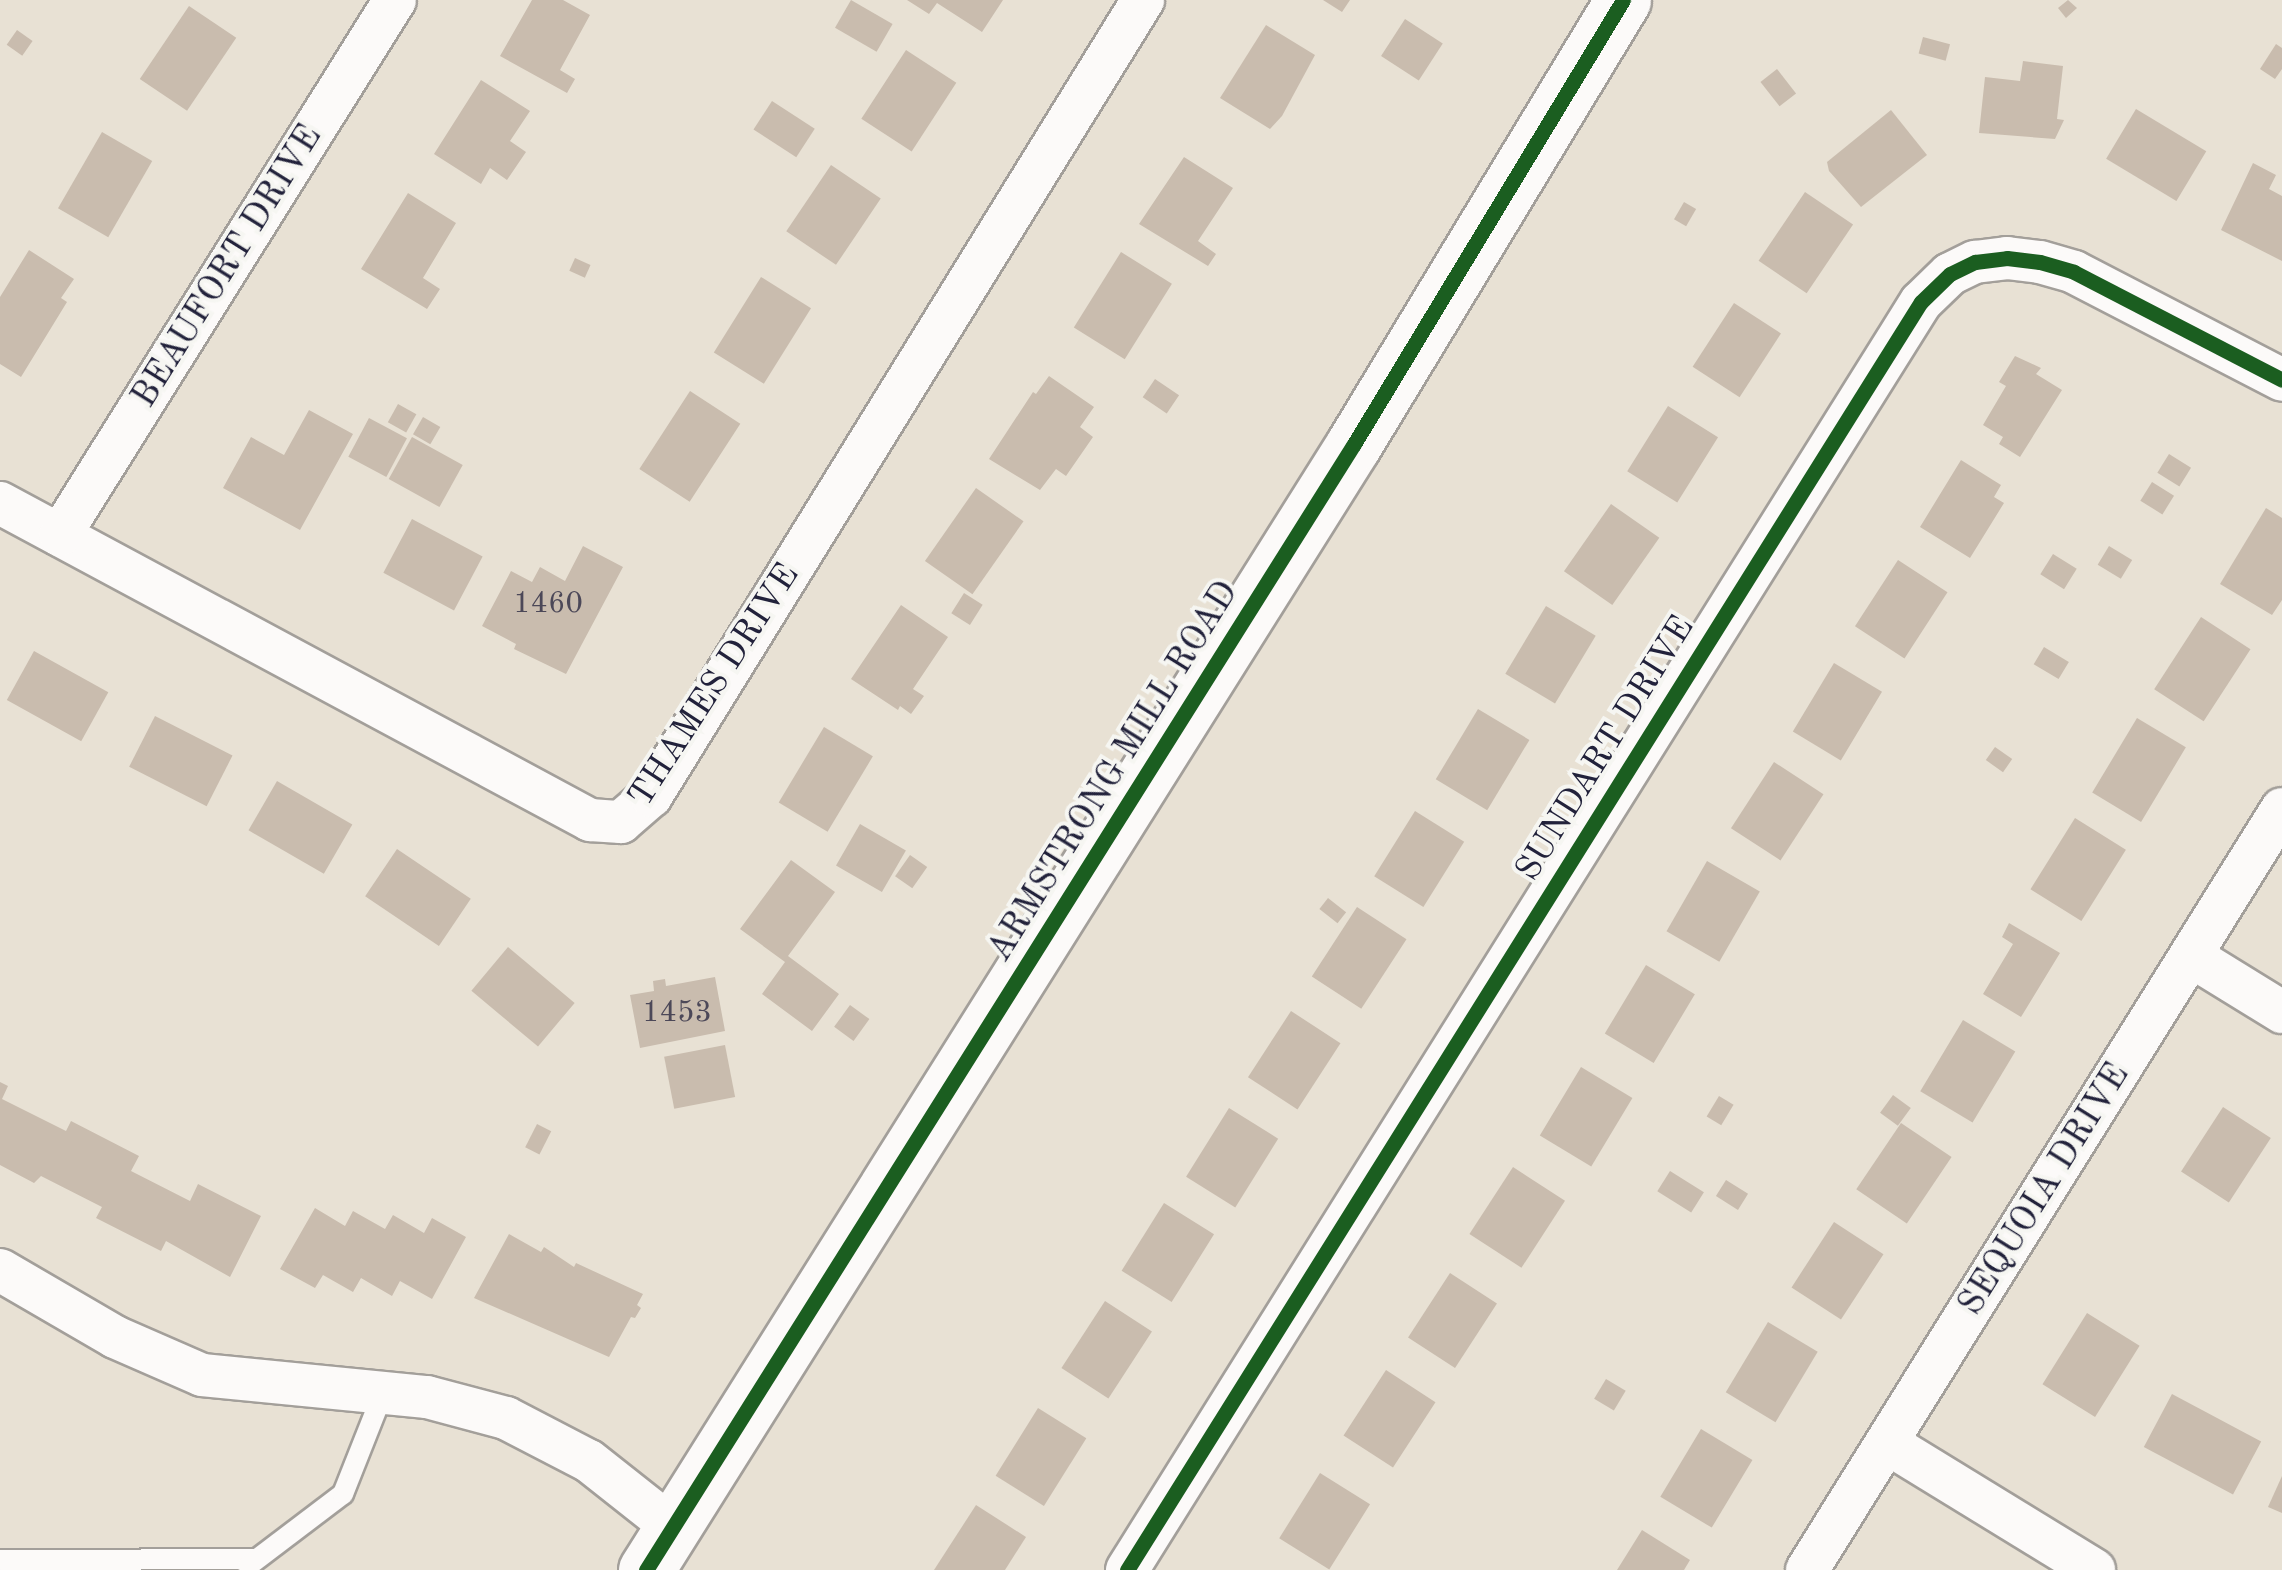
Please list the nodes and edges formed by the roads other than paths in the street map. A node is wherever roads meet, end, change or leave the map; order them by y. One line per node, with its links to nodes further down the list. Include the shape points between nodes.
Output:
1 (395, 0): 6 (street, BEAUFORT DRIVE)
2 (1142, 0): 6 (street, THAMES DRIVE, via 652,796 621,822 590,820)
3 (1624, 0): 13 (main road, ARMSTRONG MILL ROAD, via 1354,444)
4 (2282, 380): 16 (street, SUNDART DRIVE, via 2074,272 2040,262 1975,262 1950,274 1921,302)
5 (0, 503): 6 (street, THAMES DRIVE)
6 (60, 535)
7 (2282, 808): 8 (street, SEQUOIA DRIVE)
8 (2191, 956): 9 (street); 12 (street, SEQUOIA DRIVE)
9 (2282, 1012)
10 (0, 1270): 11 (street, via 115,1337 202,1375)
11 (383, 1393): 13 (street, via 471,1406 590,1461); 15 (lane, via 344,1494)
12 (1886, 1443): 17 (street, SEQUOIA DRIVE); 18 (street)
13 (660, 1549)
14 (0, 1560): 15 (lane)
15 (250, 1564)
16 (1128, 1570)
17 (1807, 1570)
18 (2094, 1570)

